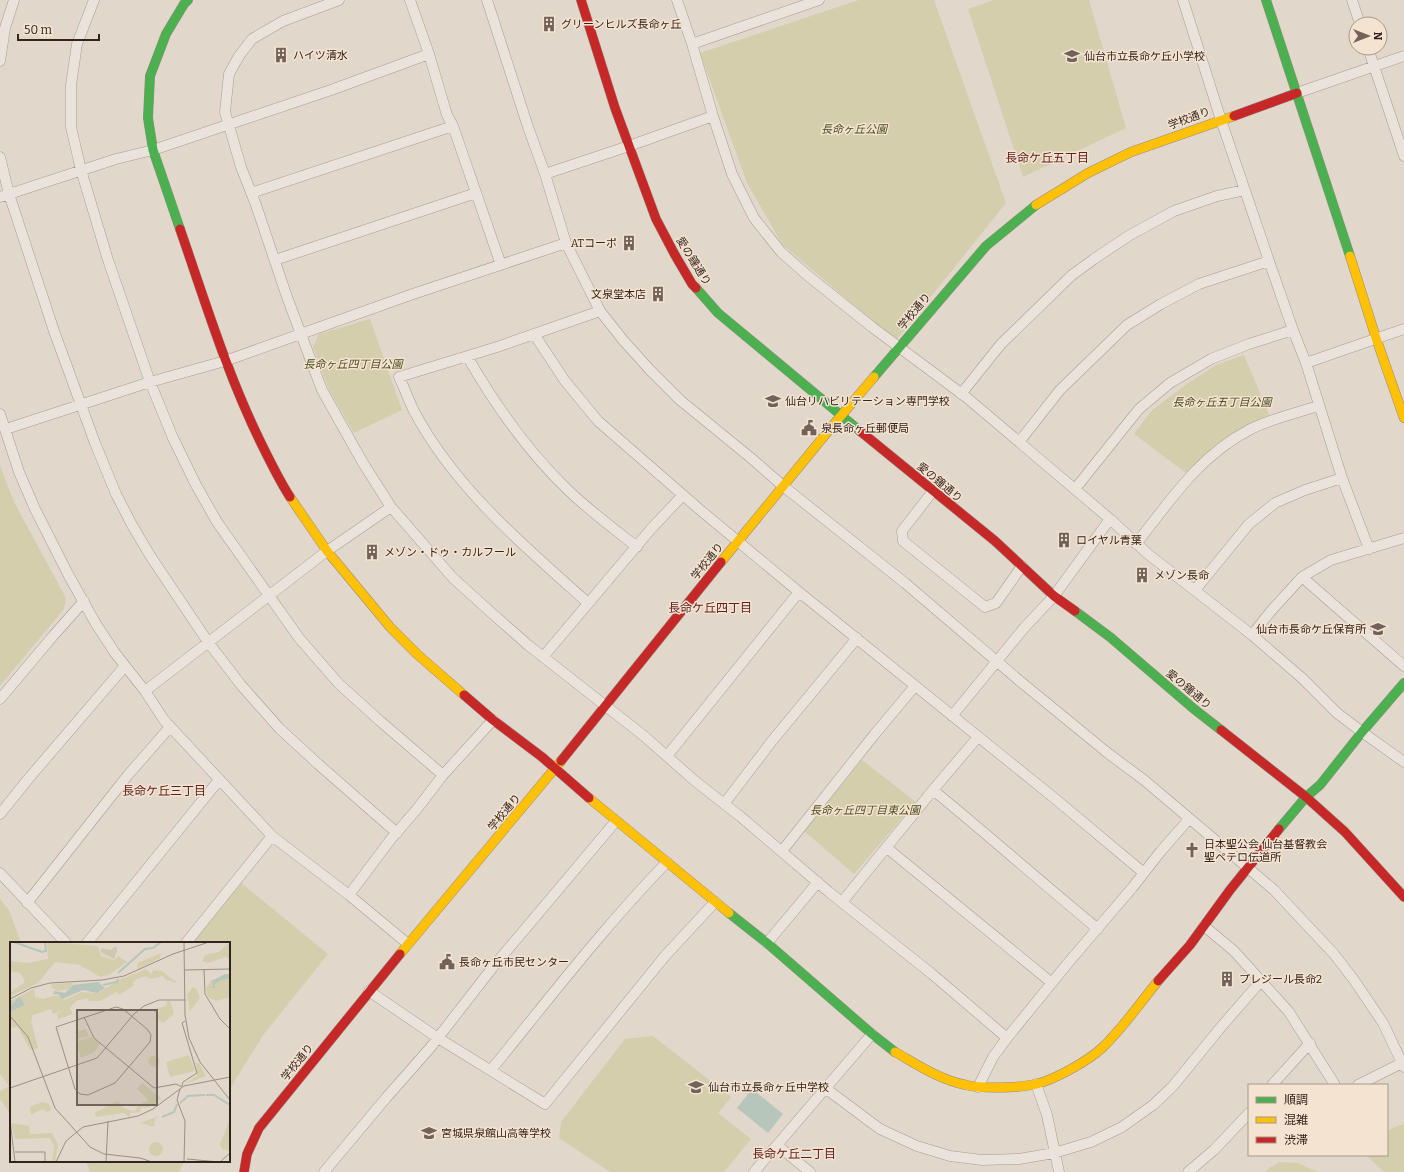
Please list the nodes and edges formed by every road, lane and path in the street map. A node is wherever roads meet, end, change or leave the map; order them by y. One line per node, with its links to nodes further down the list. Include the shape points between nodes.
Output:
1 (14, 0): 18 (street, via 5,28)
2 (94, 0): 29 (street, via 77,44 71,85 71,127)
3 (188, 0): 26 (street, via 166,34 150,76 148,118)
4 (339, 0): 23 (street, via 284,21 252,39 229,74 225,112)
5 (410, 0): 15 (street)
6 (487, 0): 30 (street)
7 (581, 0): 25 (street, 愛の鐘通り)
8 (677, 0): 14 (street)
9 (819, 0): 14 (street)
10 (1184, 0): 22 (street)
11 (1266, 0): 20 (street)
12 (1352, 0): 13 (street)
13 (1357, 16)
14 (692, 44): 21 (street)
15 (429, 54): 23 (street); 24 (street)
16 (1371, 56): 19 (street)
17 (1404, 56): 19 (street)
18 (0, 61)
19 (1374, 66): 20 (street); 27 (street)
20 (1297, 93): 22 (street, 学校通り); 44 (street)
21 (713, 116): 25 (street); 45 (street, via 732,174 754,218 776,246 807,275)
22 (1221, 120): 31 (street); 45 (street, 学校通り, via 1131,152 1088,173 1037,204 986,246)
23 (228, 124): 26 (street); 32 (street)
24 (452, 126): 32 (street); 33 (street)
25 (629, 146): 30 (street); 54 (street, 愛の鐘通り, via 656,219 692,284 718,313)
26 (154, 150): 29 (street); 47 (street)
27 (1404, 156)
28 (0, 157): 34 (street)
29 (81, 170): 34 (street); 49 (street, via 103,246)
30 (545, 174): 35 (street)
31 (1245, 190): 37 (street); 50 (street, via 1217,196 1174,211 1130,235 1094,259 1062,284 1000,344)
32 (251, 193): 36 (street)
33 (476, 193): 36 (street); 38 (street)
34 (4, 196): 51 (street)
35 (566, 243): 38 (street); 39 (street)
36 (275, 260): 42 (street)
37 (1269, 261): 41 (street); 57 (street, via 1199,284 1127,325 1060,390)
38 (501, 265): 42 (street)
39 (600, 312): 43 (street); 59 (street, via 650,370 680,400)
40 (1404, 329): 44 (street)
41 (1293, 330): 48 (street); 60 (street, via 1211,358 1170,383 1139,408)
42 (300, 333): 47 (street); 63 (street, via 322,390)
43 (534, 334): 46 (street); 62 (street, via 565,381 598,421)
44 (1376, 338): 48 (street); 55 (street)
45 (898, 348): 50 (street); 54 (street, 学校通り)
46 (466, 356): 68 (street, via 505,418 534,455 569,491); 78 (street, via 400,377 414,412 456,475 488,511)
47 (225, 361): 49 (street); 70 (street, via 246,412 282,485)
48 (1306, 363): 52 (street)
49 (150, 382): 51 (street); 75 (street, via 196,485 217,522)
50 (961, 394): 57 (street)
51 (81, 405): 56 (street); 81 (street, via 116,494 132,525)
52 (1318, 406): 58 (street); 67 (street, via 1250,430 1216,450 1190,475)
53 (0, 414): 56 (street)
54 (841, 416): 59 (street, 学校通り); 61 (street, 愛の鐘通り)
55 (1404, 418)
56 (6, 429): 77 (street, via 19,472 35,509)
57 (1019, 442): 60 (street)
58 (1342, 478): 69 (street); 73 (street, via 1274,503 1249,524)
59 (783, 486): 66 (street, 学校通り); 83 (street, via 905,583)
60 (1075, 489): 64 (street)
61 (933, 491): 71 (street, 愛の鐘通り); 71 (street, via 902,531 903,542 986,607 996,603)
62 (683, 495): 66 (street); 68 (street)
63 (391, 507): 70 (street); 82 (street, via 453,578)
64 (1110, 519): 67 (street); 76 (street)
65 (1404, 538): 69 (street)
66 (738, 541): 74 (street); 90 (street, 学校通り)
67 (1136, 544): 73 (street)
68 (637, 547): 78 (street)
69 (1369, 549): 72 (street, via 1331,560)
70 (327, 551): 75 (street); 92 (street, via 390,627 418,656)
71 (1022, 566): 76 (street, 愛の鐘通り)
72 (1302, 577): 79 (street); 85 (street)
73 (1195, 590): 79 (street)
74 (799, 592): 80 (street); 96 (street)
75 (269, 595): 81 (street); 99 (street, via 299,638 339,684)
76 (1054, 596): 83 (street); 102 (street, 愛の鐘通り, via 1110,636 1194,709)
77 (84, 601): 84 (street); 89 (street)
78 (588, 603): 82 (street)
79 (1252, 635): 94 (street, via 1302,678 1337,713)
80 (857, 638): 87 (street); 103 (street)
81 (208, 642): 88 (street); 107 (street, via 280,729)
82 (543, 657): 90 (street)
83 (996, 662): 91 (street); 105 (street)
84 (125, 666): 88 (street); 104 (street)
85 (1404, 666)
86 (1404, 683): 94 (street)
87 (915, 686): 91 (street); 110 (street)
88 (145, 691): 93 (street)
89 (0, 699)
90 (605, 705): 96 (street); 98 (street, 学校通り)
91 (952, 716): 95 (street)
92 (493, 720): 98 (street); 99 (street)
93 (170, 727): 100 (street); 120 (street, via 128,775)
94 (1362, 732): 97 (street); 102 (street, via 1339,763)
95 (978, 737): 101 (street); 114 (street)
96 (667, 756): 103 (street)
97 (1404, 762)
98 (556, 769): 106 (street); 127 (street, 学校通り)
99 (443, 775): 107 (street)
100 (219, 780): 108 (street); 124 (street)
101 (933, 790): 109 (street); 122 (street)
102 (1306, 797): 112 (street); 117 (street, 愛の鐘通り, via 1345,832)
103 (724, 804): 110 (street)
104 (0, 814)
105 (1189, 818): 112 (street); 114 (street)
106 (616, 821): 111 (street); 132 (street, via 493,967)
107 (397, 833): 116 (street)
108 (272, 836): 116 (street); 125 (street)
109 (887, 848): 119 (street); 129 (street)
110 (782, 851): 115 (street)
111 (667, 862): 118 (street); 136 (street, via 586,953)
112 (1248, 867): 121 (street); 135 (street, via 1274,890 1334,954 1383,1023)
113 (0, 873): 120 (street)
114 (1144, 873): 122 (street)
115 (818, 882): 119 (street); 126 (street)
116 (349, 895): 127 (street)
117 (1404, 897)
118 (714, 902): 126 (street); 136 (street, via 665,956 545,1104)
119 (842, 902): 133 (street)
120 (27, 903): 123 (street)
121 (1204, 926): 128 (street, via 1234,951); 137 (street, via 1120,1029 1101,1048 1068,1071)
122 (1098, 929): 129 (street)
123 (65, 942)
124 (88, 942)
125 (187, 942)
126 (767, 943): 131 (street)
127 (408, 944): 130 (street, 学校通り)
128 (1261, 981): 134 (street, via 1289,1012); 145 (street, via 1173,1086 1153,1105 1122,1127 1091,1142)
129 (1052, 983): 133 (street)
130 (369, 991): 132 (street); 146 (street, 学校通り, via 259,1128 246,1154)
131 (872, 1034): 141 (street, via 931,1073); 142 (street)
132 (438, 1038): 136 (street); 147 (street)
133 (1007, 1038): 141 (street, via 993,1057)
134 (1310, 1043): 138 (street); 139 (street)
135 (1403, 1064): 140 (street)
136 (491, 1070)
137 (1036, 1084): 141 (street, via 1005,1088); 145 (street, via 1047,1115)
138 (1273, 1084)
139 (1334, 1084)
140 (1360, 1084)
141 (978, 1087)
142 (825, 1088): 144 (street); 145 (street, via 880,1129 917,1146 950,1156 982,1160 1019,1159)
143 (1248, 1114): 151 (street, via 1214,1150)
144 (778, 1145): 148 (street); 149 (street)
145 (1054, 1153): 150 (street)
146 (244, 1172)
147 (324, 1172)
148 (754, 1172)
149 (810, 1172)
150 (1059, 1172)
151 (1188, 1172)

